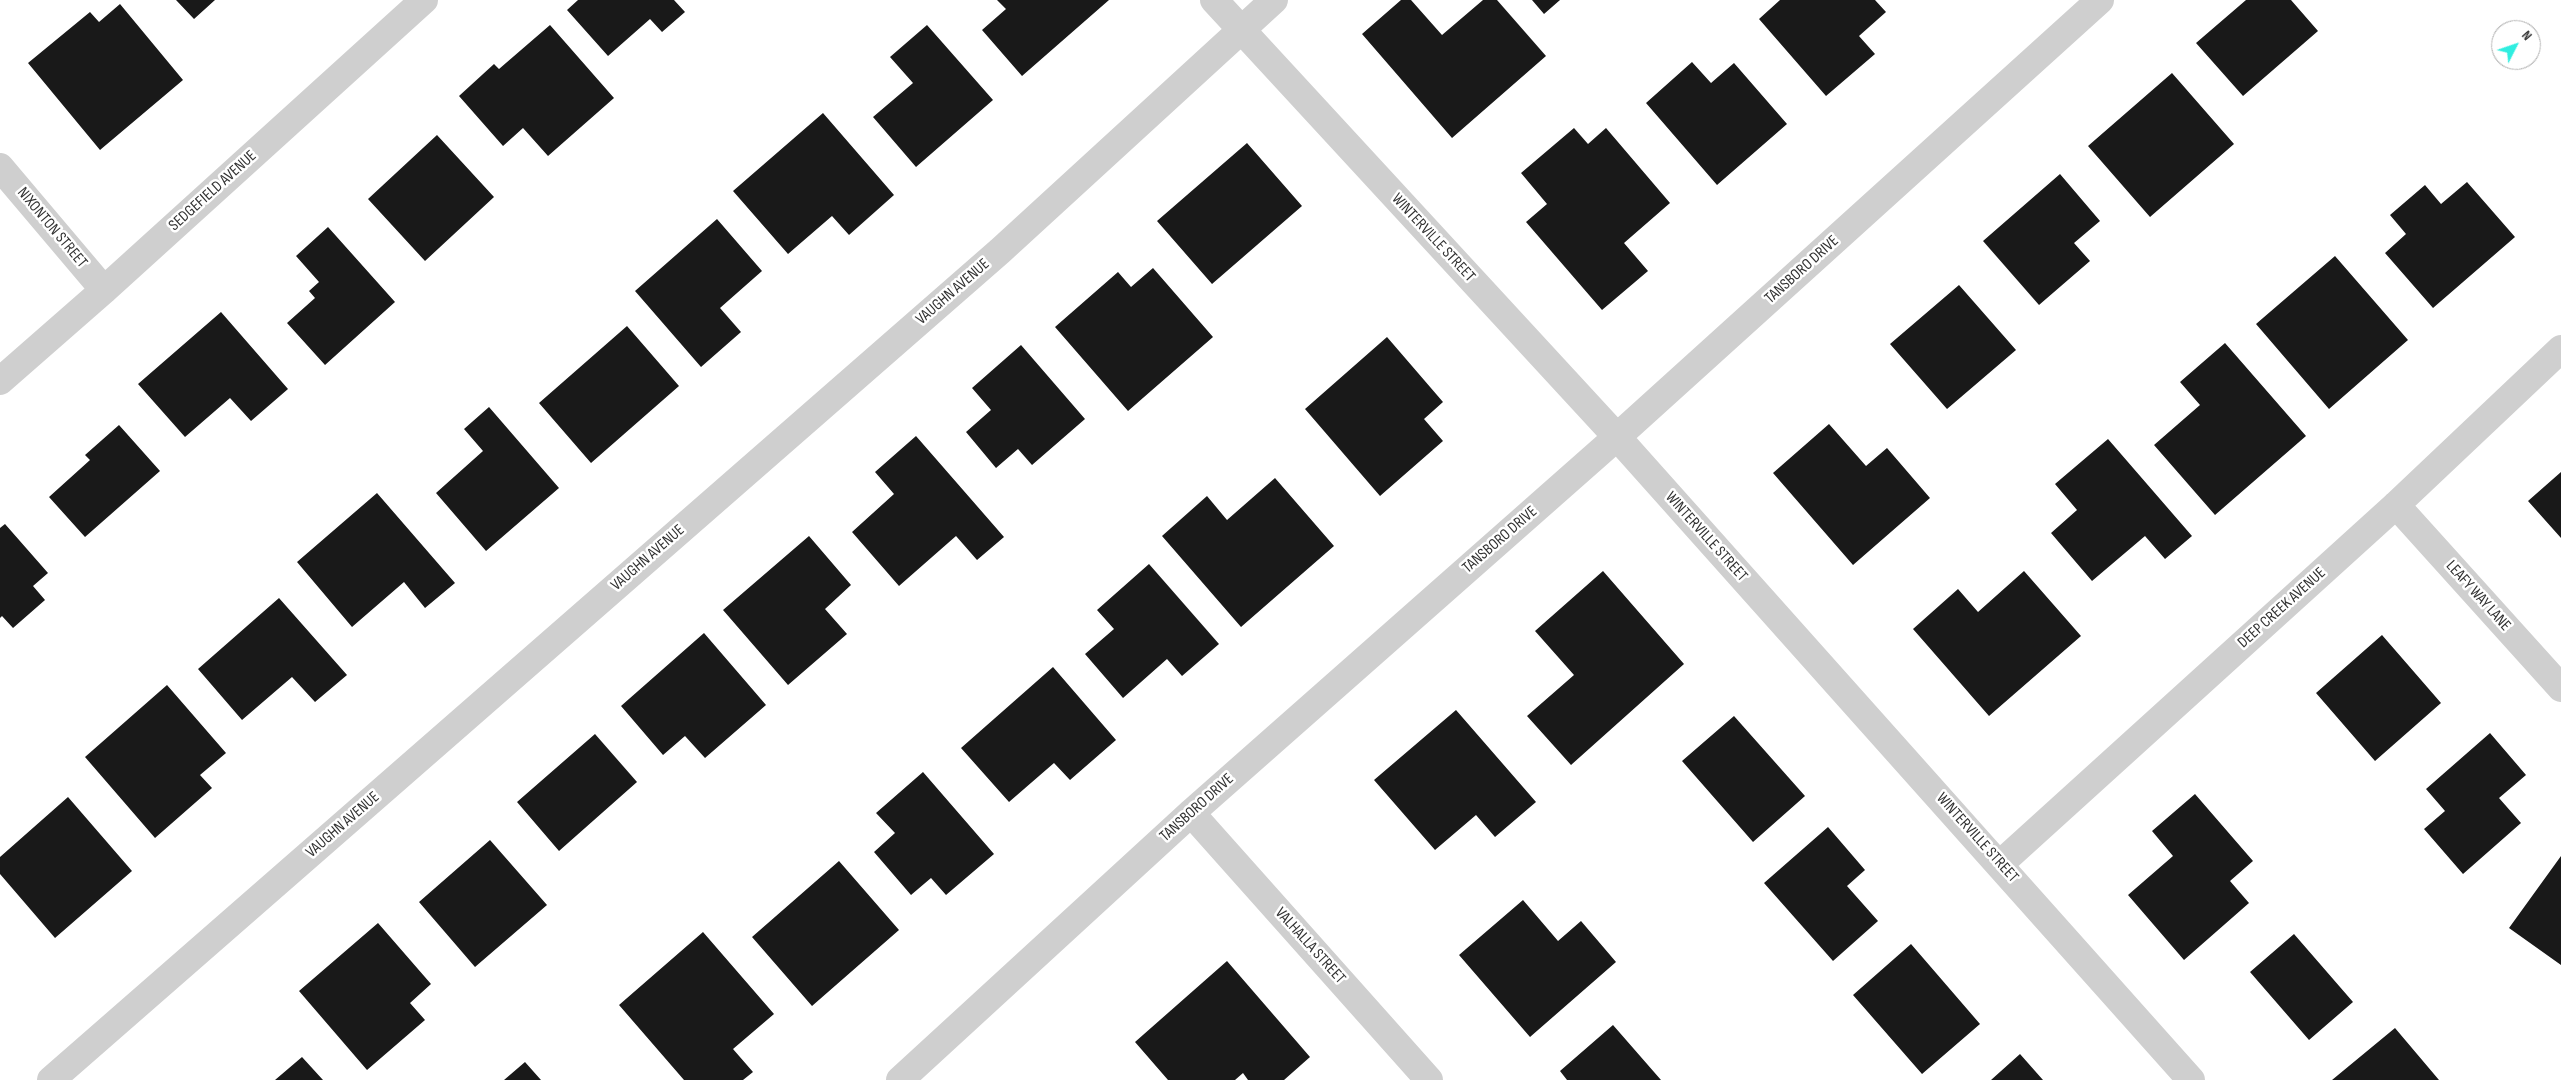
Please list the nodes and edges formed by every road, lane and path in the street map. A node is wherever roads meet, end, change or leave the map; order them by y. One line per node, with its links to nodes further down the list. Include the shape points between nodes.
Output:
1 (424, 0): 7 (street, SEDGEFIELD AVENUE)
2 (1214, 0): 5 (street, WINTERVILLE STREET)
3 (1274, 0): 5 (street, VAUGHN AVENUE)
4 (2100, 0): 10 (street, TANSBORO DRIVE)
5 (1241, 30): 10 (street, WINTERVILLE STREET); 15 (street, VAUGHN AVENUE, via 993,257)
6 (0, 167): 7 (street, NIXONTON STREET)
7 (104, 290): 9 (street, SEDGEFIELD AVENUE)
8 (2561, 349): 11 (street, DEEP CREEK AVENUE)
9 (0, 381)
10 (1617, 438): 13 (street, TANSBORO DRIVE); 14 (street, WINTERVILLE STREET)
11 (2396, 505): 12 (street, LEAFY WAY LANE); 14 (street, DEEP CREEK AVENUE)
12 (2561, 688)
13 (1191, 813): 16 (street, TANSBORO DRIVE); 17 (street, VALHALLA STREET)
14 (2000, 864): 18 (street, WINTERVILLE STREET)
15 (51, 1080)
16 (900, 1080)
17 (1429, 1080)
18 (2191, 1080)

